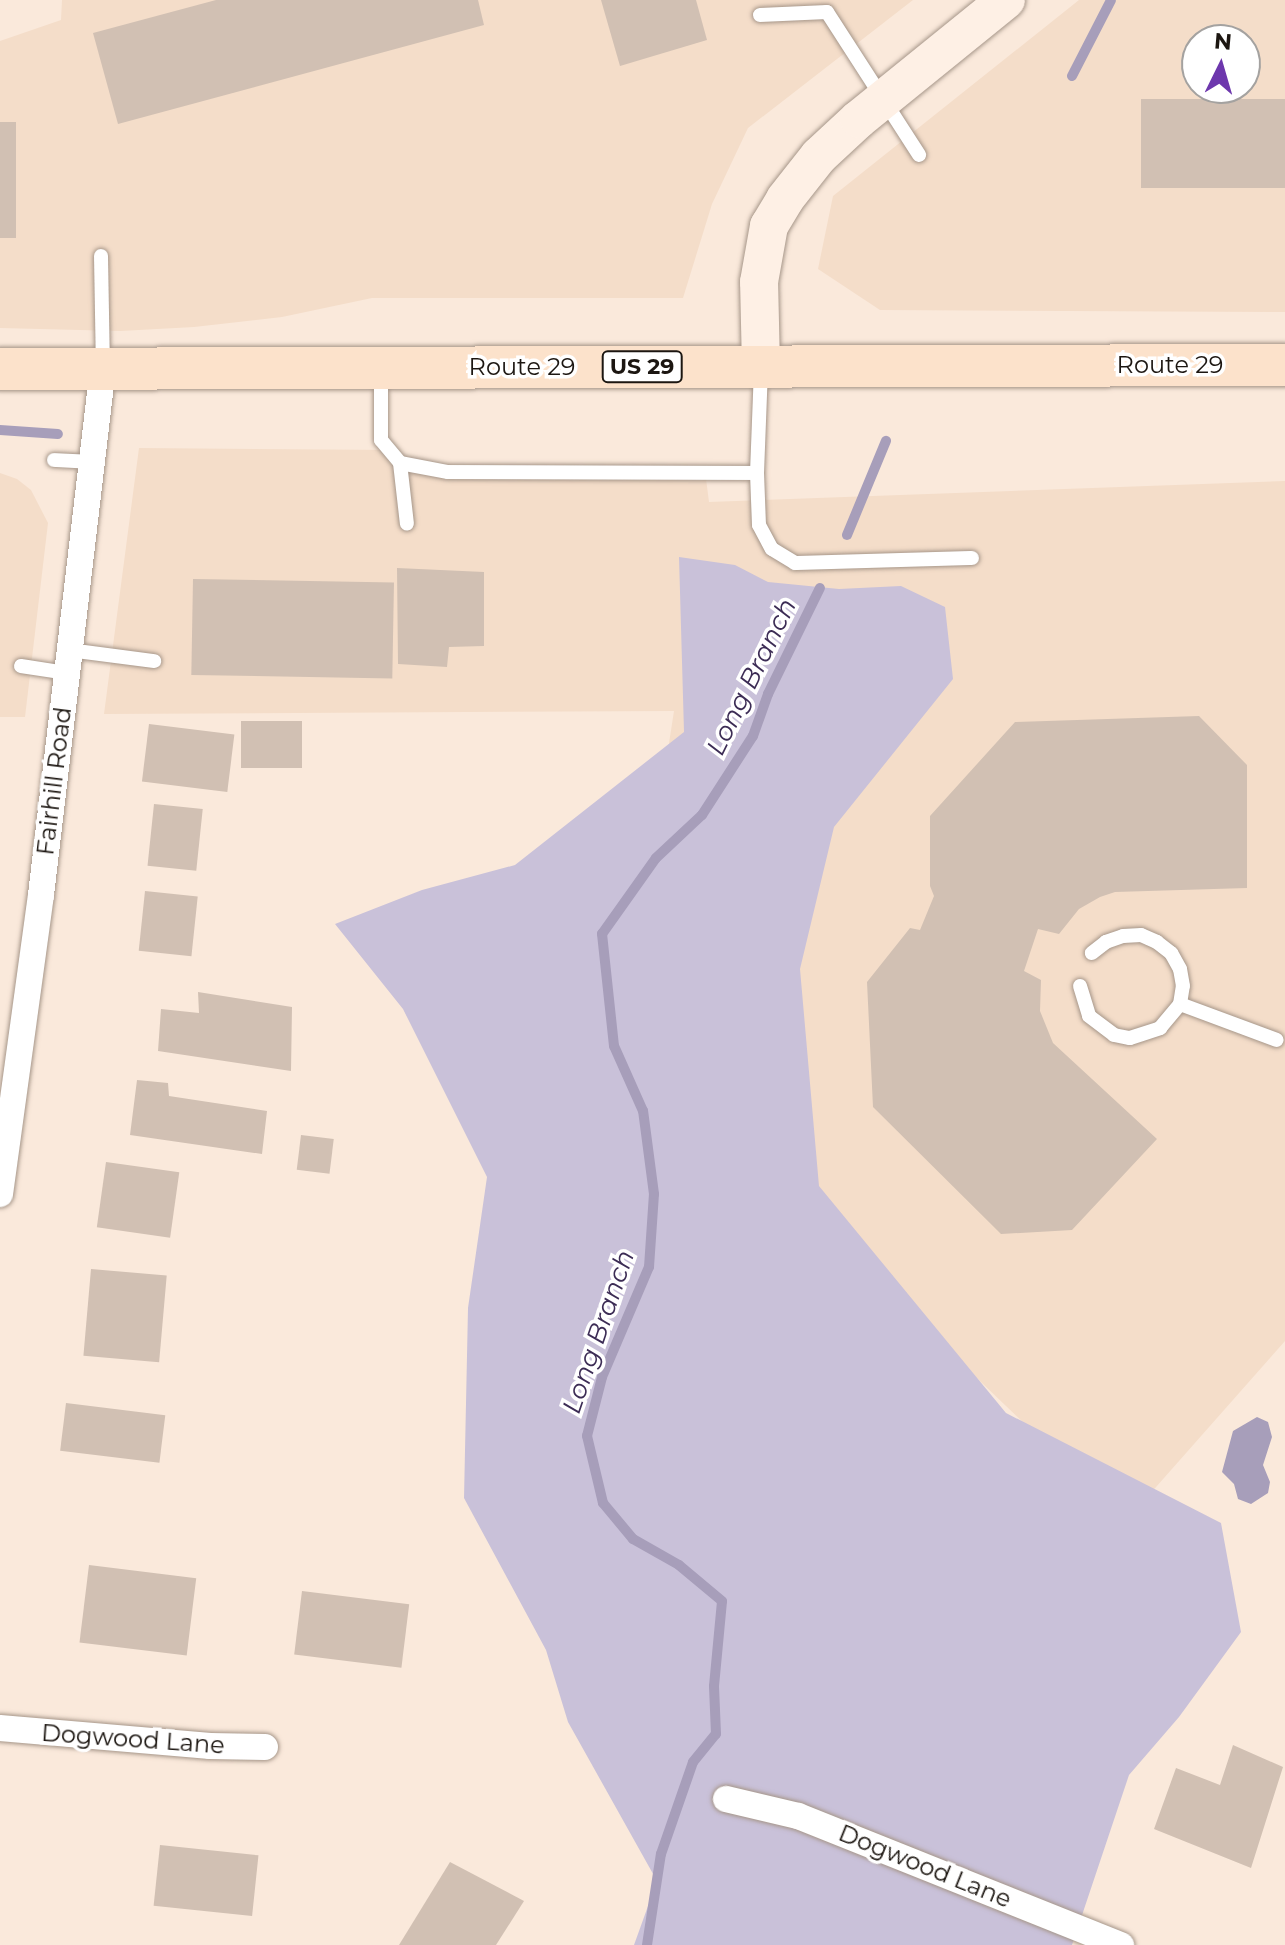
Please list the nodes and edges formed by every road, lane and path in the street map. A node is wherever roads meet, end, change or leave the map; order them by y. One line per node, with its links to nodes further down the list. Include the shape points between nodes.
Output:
1 (1006, 0): 3 (street)
2 (760, 15): 3 (lane, via 827,12)
3 (883, 100): 4 (lane); 9 (street, via 819,156 769,226 759,282)
4 (919, 155)
5 (101, 256): 7 (lane)
6 (1285, 365): 9 (main road, Route 29 / US 29)
7 (103, 367): 8 (main road, Route 29 / US 29); 10 (main road, Route 29 / US 29); 12 (street, Fairhill Road)
8 (381, 367): 9 (main road, Route 29 / US 29); 13 (lane, via 381,440)
9 (761, 367): 14 (lane)
10 (0, 369)
11 (54, 460): 12 (lane)
12 (91, 462): 18 (street, Fairhill Road)
13 (400, 463): 14 (lane, via 448,472); 15 (lane)
14 (757, 473): 16 (lane, via 759,525 772,549 795,563)
15 (407, 524)
16 (972, 558)
17 (154, 661): 18 (lane)
18 (68, 662): 19 (lane); 24 (street, Fairhill Road)
19 (21, 666)
20 (1092, 953): 22 (lane, via 1123,936 1141,935 1157,942 1180,969)
21 (1080, 986): 22 (lane, via 1089,1016 1107,1031 1130,1038 1160,1028)
22 (1180, 1004): 23 (lane)
23 (1277, 1040)
24 (0, 1194)
25 (0, 1728): 26 (street, Dogwood Lane)
26 (265, 1747)
27 (726, 1799): 28 (street, Dogwood Lane, via 798,1816)
28 (1121, 1945)

